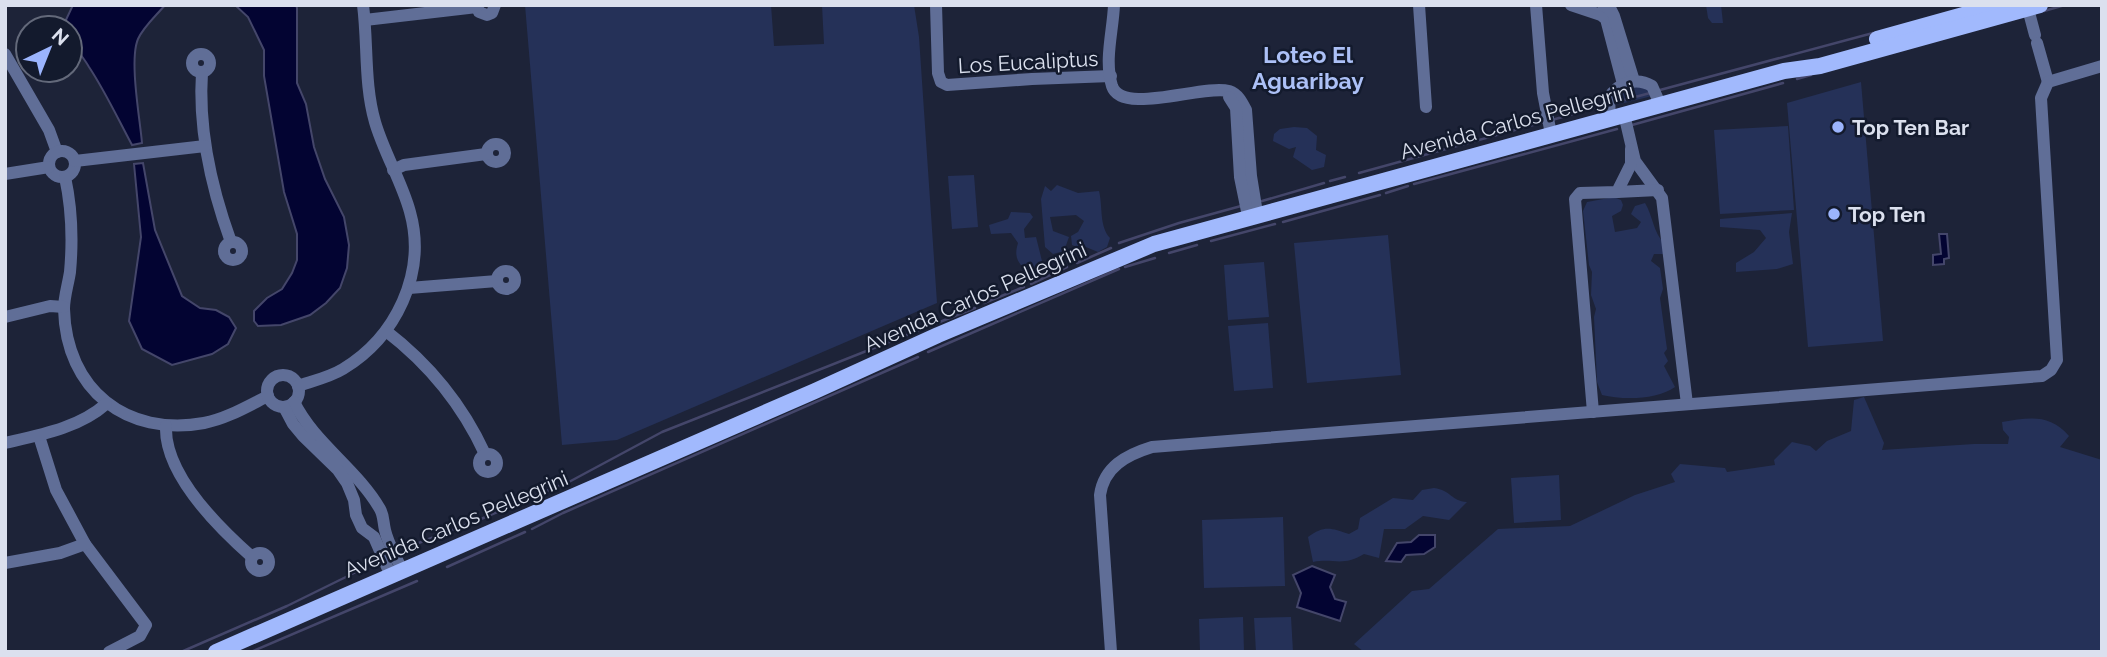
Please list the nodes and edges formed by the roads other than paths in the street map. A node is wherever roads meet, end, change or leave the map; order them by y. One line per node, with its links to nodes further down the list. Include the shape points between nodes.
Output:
1 (363, 5): 13 (street)
2 (495, 5): 10 (street, via 487,15)
3 (936, 5): 17 (street, Los Eucaliptus, via 938,73 947,85)
4 (1114, 5): 17 (street)
5 (1419, 5): 21 (street)
6 (1536, 5): 23 (street, via 1542,93)
7 (1572, 5): 19 (street, via 1606,19)
8 (1603, 5): 19 (street, via 1614,16)
9 (1999, 5): 12 (main road, Avenida Carlos Pellegrini)
10 (477, 6): 13 (street)
11 (2032, 6): 12 (main road, Avenida Carlos Pellegrini); 18 (street)
12 (1963, 16): 20 (main road, Avenida Carlos Pellegrini)
13 (365, 20): 30 (street, via 374,120)
14 (5, 54): 26 (street)
15 (2102, 66): 18 (street)
16 (202, 72): 24 (street)
17 (1111, 76): 35 (street, via 1112,88 1130,100 1221,90 1242,100)
18 (2048, 82): 45 (street, via 2041,98 2057,331 2057,360 2051,370 2042,376)
19 (1629, 83): 20 (street, via 1642,81 1652,86); 22 (street, via 1609,97)
20 (1660, 104): 22 (main road, Avenida Carlos Pellegrini)
21 (1426, 107)
22 (1617, 116): 23 (main road, Avenida Carlos Pellegrini); 25 (street)
23 (1551, 134): 35 (main road, Avenida Carlos Pellegrini)
24 (205, 145): 28 (street); 36 (street, via 215,198)
25 (1631, 149): 33 (street); 34 (street, via 1631,164)
26 (57, 152): 28 (street, via 66,152); 29 (street)
27 (486, 154): 30 (street)
28 (75, 161): 32 (street, via 72,173)
29 (49, 167): 31 (street); 32 (street)
30 (393, 170): 38 (street, via 410,212 414,237)
31 (5, 174)
32 (65, 177): 39 (street, via 73,229)
33 (1658, 190): 34 (street); 45 (street)
34 (1617, 192): 47 (street, via 1580,193 1575,199)
35 (1252, 215): 58 (main road, Avenida Carlos Pellegrini, via 1120,257)
36 (231, 242)
37 (497, 281): 38 (street)
38 (409, 288): 41 (street)
39 (64, 307): 40 (street); 44 (street, via 76,362)
40 (5, 317)
41 (386, 331): 42 (street, via 342,369); 51 (street, via 441,383)
42 (298, 386): 43 (street, via 289,376 279,375 270,381); 46 (street, via 299,393)
43 (268, 396): 46 (street, via 274,404); 48 (street, via 208,423)
44 (106, 404): 48 (street, via 130,417); 49 (street, via 96,413)
45 (1687, 404): 47 (street)
46 (289, 405): 52 (street); 53 (street, via 293,425 338,470)
47 (1593, 412): 61 (street, via 1152,447 1136,452 1106,474 1100,495)
48 (166, 426): 56 (street, via 165,441 196,498)
49 (39, 436): 50 (street); 55 (street, via 57,490)
50 (5, 443)
51 (485, 454)
52 (368, 493): 53 (street); 54 (street, via 384,519)
53 (354, 500): 54 (street, via 362,528)
54 (379, 534): 58 (street)
55 (85, 544): 57 (street, via 60,554); 59 (street, via 146,625 140,636)
56 (252, 557)
57 (5, 563)
58 (397, 573): 60 (main road, Avenida Carlos Pellegrini)
59 (109, 652)
60 (216, 652)
61 (1111, 652)

